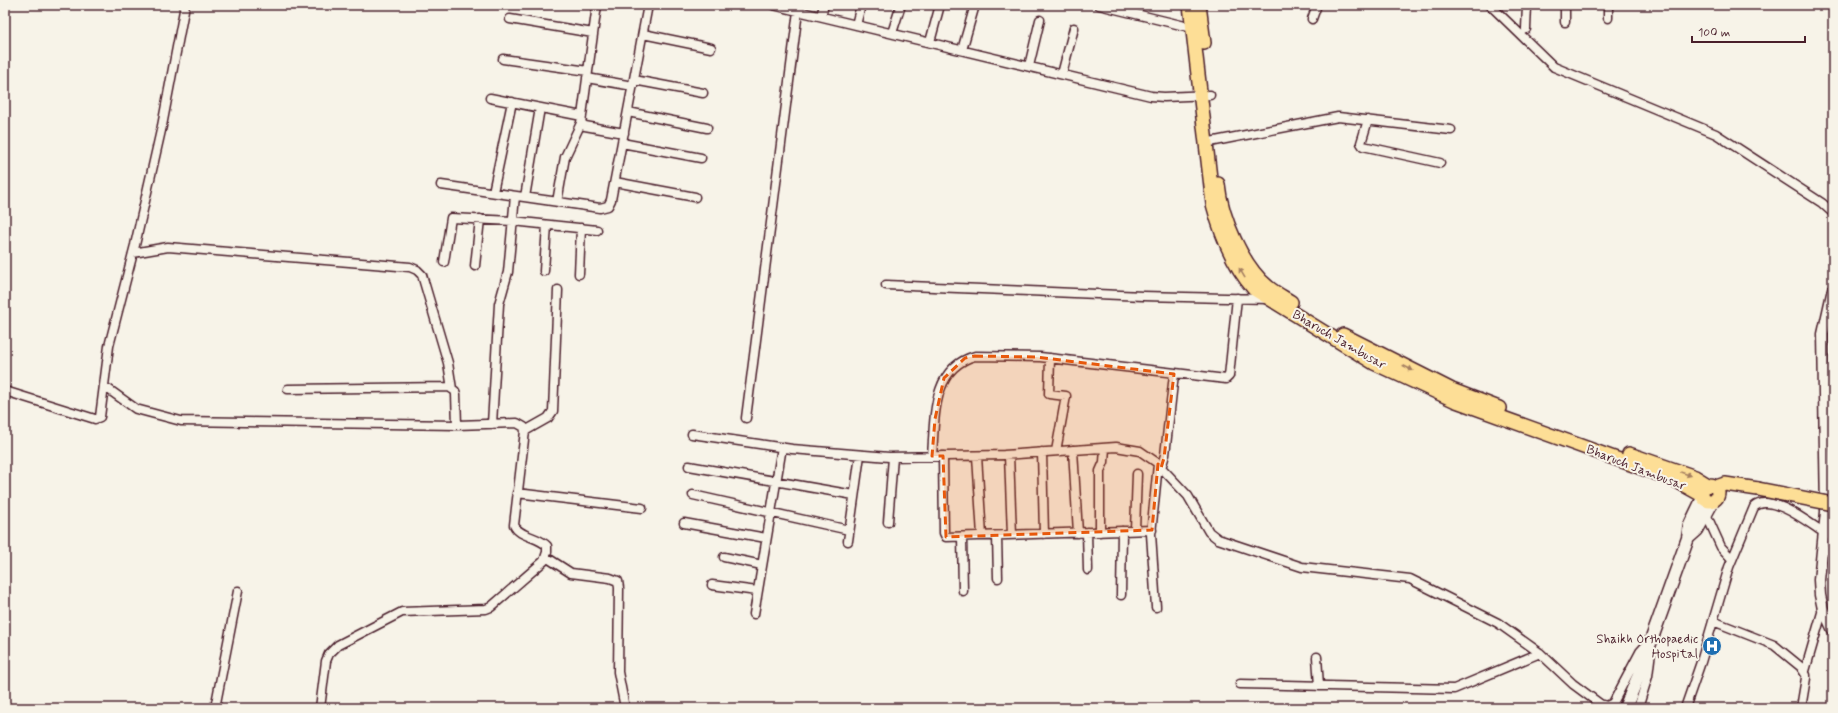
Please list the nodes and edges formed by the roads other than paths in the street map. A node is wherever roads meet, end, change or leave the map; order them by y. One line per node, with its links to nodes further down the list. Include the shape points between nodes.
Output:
1 (185, 5): 69 (street, via 163,120)
2 (597, 5): 30 (street)
3 (648, 5): 32 (street)
4 (773, 5): 18 (street)
5 (824, 5): 20 (street)
6 (861, 5): 26 (street)
7 (901, 5): 31 (street)
8 (940, 5): 33 (street)
9 (974, 5): 35 (street)
10 (1099, 5): 28 (street)
11 (1190, 5): 28 (main road, Bharuch Jambusar)
12 (1199, 5): 42 (main road, Bharuch Jambusar)
13 (1317, 5): 23 (street)
14 (1490, 5): 63 (street, via 1554,67 1716,134 1822,203)
15 (1527, 5): 29 (street)
16 (1565, 5): 25 (street)
17 (1608, 5): 21 (street)
18 (788, 7): 19 (street)
19 (798, 11): 20 (street); 86 (street)
20 (821, 16): 26 (street)
21 (1608, 18)
22 (510, 19): 30 (street)
23 (1312, 19)
24 (1040, 20): 37 (street)
25 (1565, 22)
26 (856, 25): 31 (street)
27 (1074, 28): 39 (street)
28 (1193, 28): 42 (main road, Bharuch Jambusar)
29 (1526, 28)
30 (593, 33): 38 (street)
31 (892, 33): 33 (street)
32 (643, 34): 34 (street); 40 (street)
33 (930, 42): 35 (street)
34 (711, 48)
35 (962, 50): 37 (street)
36 (503, 59): 38 (street)
37 (1029, 66): 39 (street)
38 (587, 74): 40 (street); 47 (street)
39 (1062, 74): 42 (street, via 1158,97)
40 (633, 83): 41 (street); 46 (street)
41 (703, 93)
42 (1205, 95): 52 (main road, Bharuch Jambusar)
43 (490, 98): 44 (street)
44 (512, 102): 45 (street); 58 (street)
45 (540, 108): 47 (street); 60 (street)
46 (628, 112): 49 (street); 51 (street)
47 (582, 119): 51 (street, via 585,126); 62 (street, via 564,157)
48 (1368, 120): 50 (street); 52 (street, via 1333,118); 55 (street, via 1361,143 1363,146)
49 (707, 128)
50 (1450, 130)
51 (624, 133): 53 (street)
52 (1210, 142): 75 (main road, Bharuch Jambusar, via 1218,190 1229,230)
53 (622, 143): 54 (street); 56 (street)
54 (701, 158)
55 (1440, 163)
56 (614, 182): 61 (street); 62 (street, via 610,203 604,207)
57 (441, 185): 58 (street)
58 (493, 192): 59 (street)
59 (515, 196): 60 (street); 65 (street)
60 (525, 197): 62 (street)
61 (695, 197)
62 (557, 202)
63 (1833, 213)
64 (480, 219): 65 (street); 70 (street, via 449,219); 71 (street)
65 (513, 221): 66 (street); 87 (street, via 508,272 498,304)
66 (547, 225): 67 (street); 72 (street)
67 (581, 228): 68 (street); 73 (street)
68 (597, 230)
69 (133, 253): 82 (street, via 109,346); 84 (street, via 168,247 410,267 422,275 448,363)
70 (444, 262)
71 (476, 266)
72 (544, 271)
73 (578, 274)
74 (886, 285): 78 (street)
75 (1259, 286): 79 (main road, Bharuch Jambusar); 107 (main road, Bharuch Jambusar, one-way to 107, via 1343,335 1452,390 1695,477)
76 (558, 290): 89 (street, via 553,411 548,418)
77 (1832, 295): 123 (street, via 1823,334)
78 (1237, 298): 79 (street); 81 (street, via 1228,378 1224,380)
79 (1269, 299): 107 (main road, Bharuch Jambusar, via 1374,363 1456,401)
80 (1050, 358): 81 (street); 94 (street, via 1049,394 1066,396); 98 (street, via 975,356 956,363 948,372 941,387)
81 (1174, 374): 103 (street, via 1165,456)
82 (104, 386): 85 (street, via 101,414 98,419); 88 (street, via 136,409 181,421)
83 (288, 389): 84 (street)
84 (452, 389): 88 (street, via 456,394)
85 (5, 391)
86 (746, 418)
87 (492, 424): 88 (street); 89 (street, via 517,423)
88 (457, 425)
89 (525, 431): 106 (street)
90 (692, 434): 91 (street)
91 (782, 447): 96 (street); 105 (street)
92 (1105, 448): 93 (street); 103 (street, via 1121,447 1140,451); 121 (street, via 1100,471)
93 (1073, 450): 94 (street); 120 (street)
94 (1056, 451): 95 (street)
95 (1042, 452): 97 (street); 122 (street)
96 (860, 455): 101 (street); 109 (street)
97 (1009, 455): 100 (street); 124 (street)
98 (932, 456): 99 (street); 101 (street)
99 (943, 456): 100 (street); 127 (street, via 944,533 948,538)
100 (977, 456): 125 (street)
101 (893, 457): 114 (street)
102 (689, 466): 105 (street)
103 (1160, 466): 118 (street); 150 (street, via 1188,496 1209,532 1218,540 1302,567 1407,578 1495,621)
104 (1137, 474): 117 (street)
105 (776, 481): 109 (street); 112 (street)
106 (517, 493): 111 (street); 133 (street, via 514,520 516,529 544,542 547,546)
107 (1710, 494): 110 (main road, bridge, via 1755,489); 113 (main road); 129 (main road, via 1690,525)
108 (693, 495): 112 (street)
109 (854, 496): 116 (street)
110 (1833, 504)
111 (642, 508)
112 (770, 512): 116 (street); 128 (street)
113 (1706, 514): 129 (main road, via 1697,530); 135 (street, via 1721,547)
114 (888, 522)
115 (684, 523): 128 (street)
116 (849, 530): 130 (street)
117 (1135, 530): 118 (street); 119 (street)
118 (1152, 530): 144 (street)
119 (1122, 531): 121 (street); 143 (street)
120 (1083, 532): 121 (street); 122 (street); 137 (street)
121 (1100, 532)
122 (1044, 534): 124 (street)
123 (1826, 534): 131 (street); 135 (street, via 1788,509 1759,504 1752,509)
124 (1012, 535): 126 (street)
125 (982, 536): 126 (street); 127 (street)
126 (997, 536): 138 (street)
127 (962, 537): 141 (street)
128 (766, 538): 136 (street)
129 (1688, 538): 149 (main road)
130 (848, 541)
131 (1822, 550): 132 (street); 145 (street, via 1819,580)
132 (1833, 551)
133 (546, 557): 156 (street, via 491,607 402,612 338,645 326,661); 157 (street, via 571,573 618,581 618,675)
134 (724, 557): 136 (street)
135 (1732, 559): 147 (street)
136 (762, 565): 142 (street)
137 (1088, 570)
138 (998, 578)
139 (712, 585): 142 (street)
140 (238, 591): 155 (street)
141 (963, 591)
142 (757, 592): 146 (street)
143 (1121, 595)
144 (1156, 607)
145 (1823, 609): 148 (street); 152 (street)
146 (754, 614)
147 (1713, 621): 152 (street, via 1774,645); 160 (street)
148 (1833, 630)
149 (1652, 638): 150 (street, via 1640,652 1613,703 1607,706 1600,704 1573,684); 158 (main road); 159 (street, via 1649,673)
150 (1538, 654): 154 (street, via 1454,689)
151 (1317, 657): 154 (street)
152 (1805, 671): 161 (street)
153 (1240, 684): 154 (street)
154 (1319, 686)
155 (215, 708)
156 (320, 708)
157 (625, 708)
158 (1625, 708)
159 (1638, 708)
160 (1685, 708)
161 (1801, 708)

